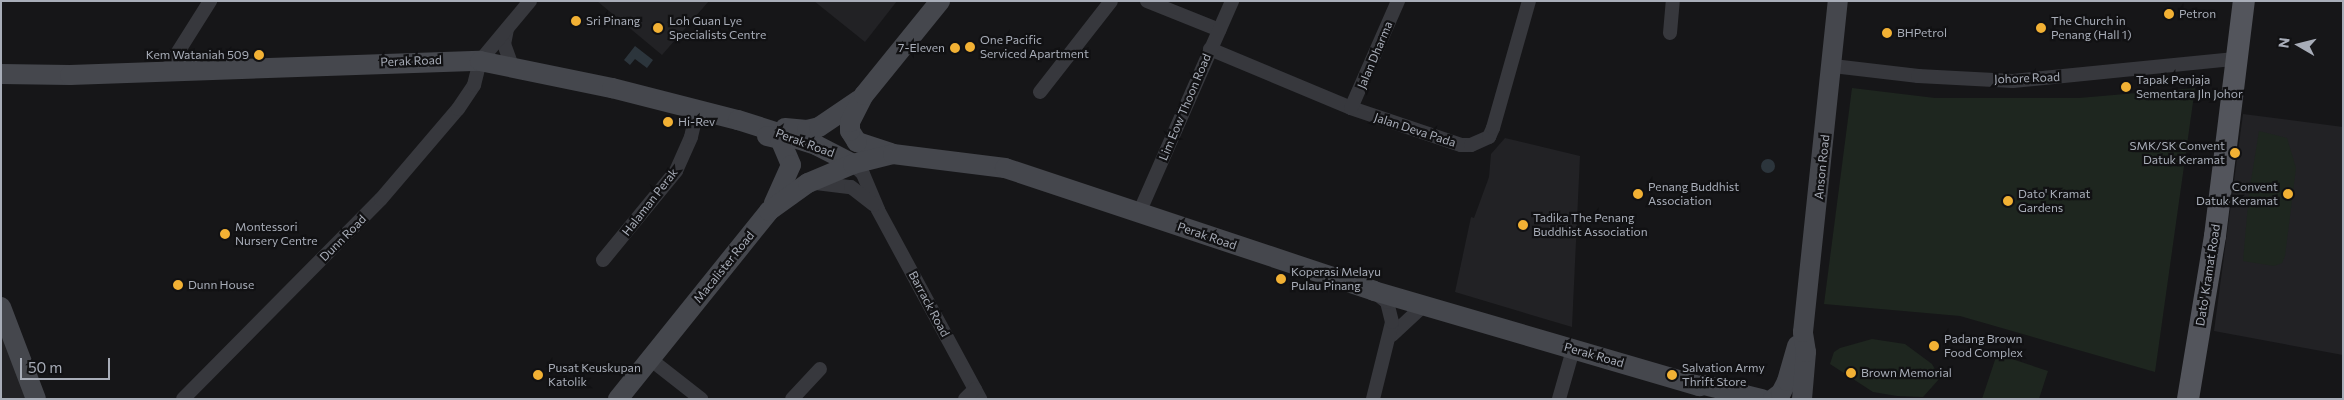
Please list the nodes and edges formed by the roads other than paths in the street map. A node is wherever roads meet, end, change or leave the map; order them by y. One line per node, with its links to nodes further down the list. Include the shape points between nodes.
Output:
1 (210, 1): 21 (street)
2 (530, 1): 13 (street)
3 (940, 1): 24 (main road)
4 (1112, 1): 23 (street)
5 (1148, 1): 14 (street)
6 (1232, 1): 14 (street, Lim Eow Thoon Road)
7 (1398, 1): 25 (street, Jalan Dharma)
8 (1529, 1): 25 (street, Jalan Deva Pada, via 1489,137 1471,145 1461,145)
9 (1673, 1): 15 (street)
10 (1838, 1): 20 (main road, Anson Road)
11 (2231, 1): 17 (main road, Dato' Kramat Road)
12 (2244, 1): 17 (main road, Dato' Kramat Road)
13 (511, 22): 18 (street); 19 (street, via 504,44)
14 (1219, 30): 16 (street, Lim Eow Thoon Road)
15 (1670, 33)
16 (1210, 49): 25 (street, Jalan Deva Pada); 33 (street, Lim Eow Thoon Road)
17 (2228, 59): 20 (street, Johore Road, via 2013,81 1918,76); 56 (main road, Dato' Kramat Road); 57 (main road, Dato' Kramat Road, via 2215,236)
18 (480, 60): 19 (main road, Perak Road); 21 (main road, Perak Road); 46 (street, Dunn Road, via 474,85 458,109 381,198)
19 (512, 66): 26 (main road, Perak Road)
20 (1833, 66): 38 (main road, Anson Road)
21 (166, 71): 22 (main road, Perak Road)
22 (1, 74)
23 (1040, 92)
24 (864, 95): 27 (main road, via 819,128); 28 (main road, via 850,122 852,138 863,145)
25 (1351, 108)
26 (697, 111): 27 (main road, Perak Road); 32 (main road, via 706,118 780,139 790,165 787,180); 34 (street, Halaman Perak, via 691,137 676,171)
27 (755, 126): 29 (main road, Perak Road, via 816,145)
28 (893, 154): 29 (main road, Perak Road); 33 (main road, Perak Road, via 1005,168)
29 (853, 164): 30 (main road, Macalister Road); 31 (street, Barrack Road, via 863,174)
30 (808, 183): 31 (street, Barrack Road, via 850,187 862,193); 32 (main road, Macalister Road)
31 (878, 210): 44 (street, Barrack Road)
32 (769, 211): 41 (main road, Macalister Road)
33 (1139, 213): 35 (main road, Perak Road)
34 (603, 260)
35 (1374, 292): 36 (main road, Perak Road); 39 (street, via 1387,302 1391,310)
36 (1423, 306): 39 (street); 40 (main road, Perak Road)
37 (1, 307): 45 (main road)
38 (1803, 332): 54 (main road, via 1794,350 1787,382); 55 (main road, via 1806,352)
39 (1392, 335): 50 (street)
40 (1573, 350): 43 (main road, Perak Road); 51 (street)
41 (650, 359): 47 (main road, Macalister Road); 48 (street)
42 (820, 369): 49 (street)
43 (1699, 386): 52 (main road, Perak Road, via 1705,392); 53 (main road, Perak Road, via 1704,384)
44 (973, 396)
45 (36, 399)
46 (183, 399)
47 (618, 399)
48 (700, 399)
49 (792, 399)
50 (1373, 399)
51 (1559, 399)
52 (1726, 399)
53 (1762, 399)
54 (1773, 399)
55 (1802, 399)
56 (2175, 399)
57 (2188, 399)

